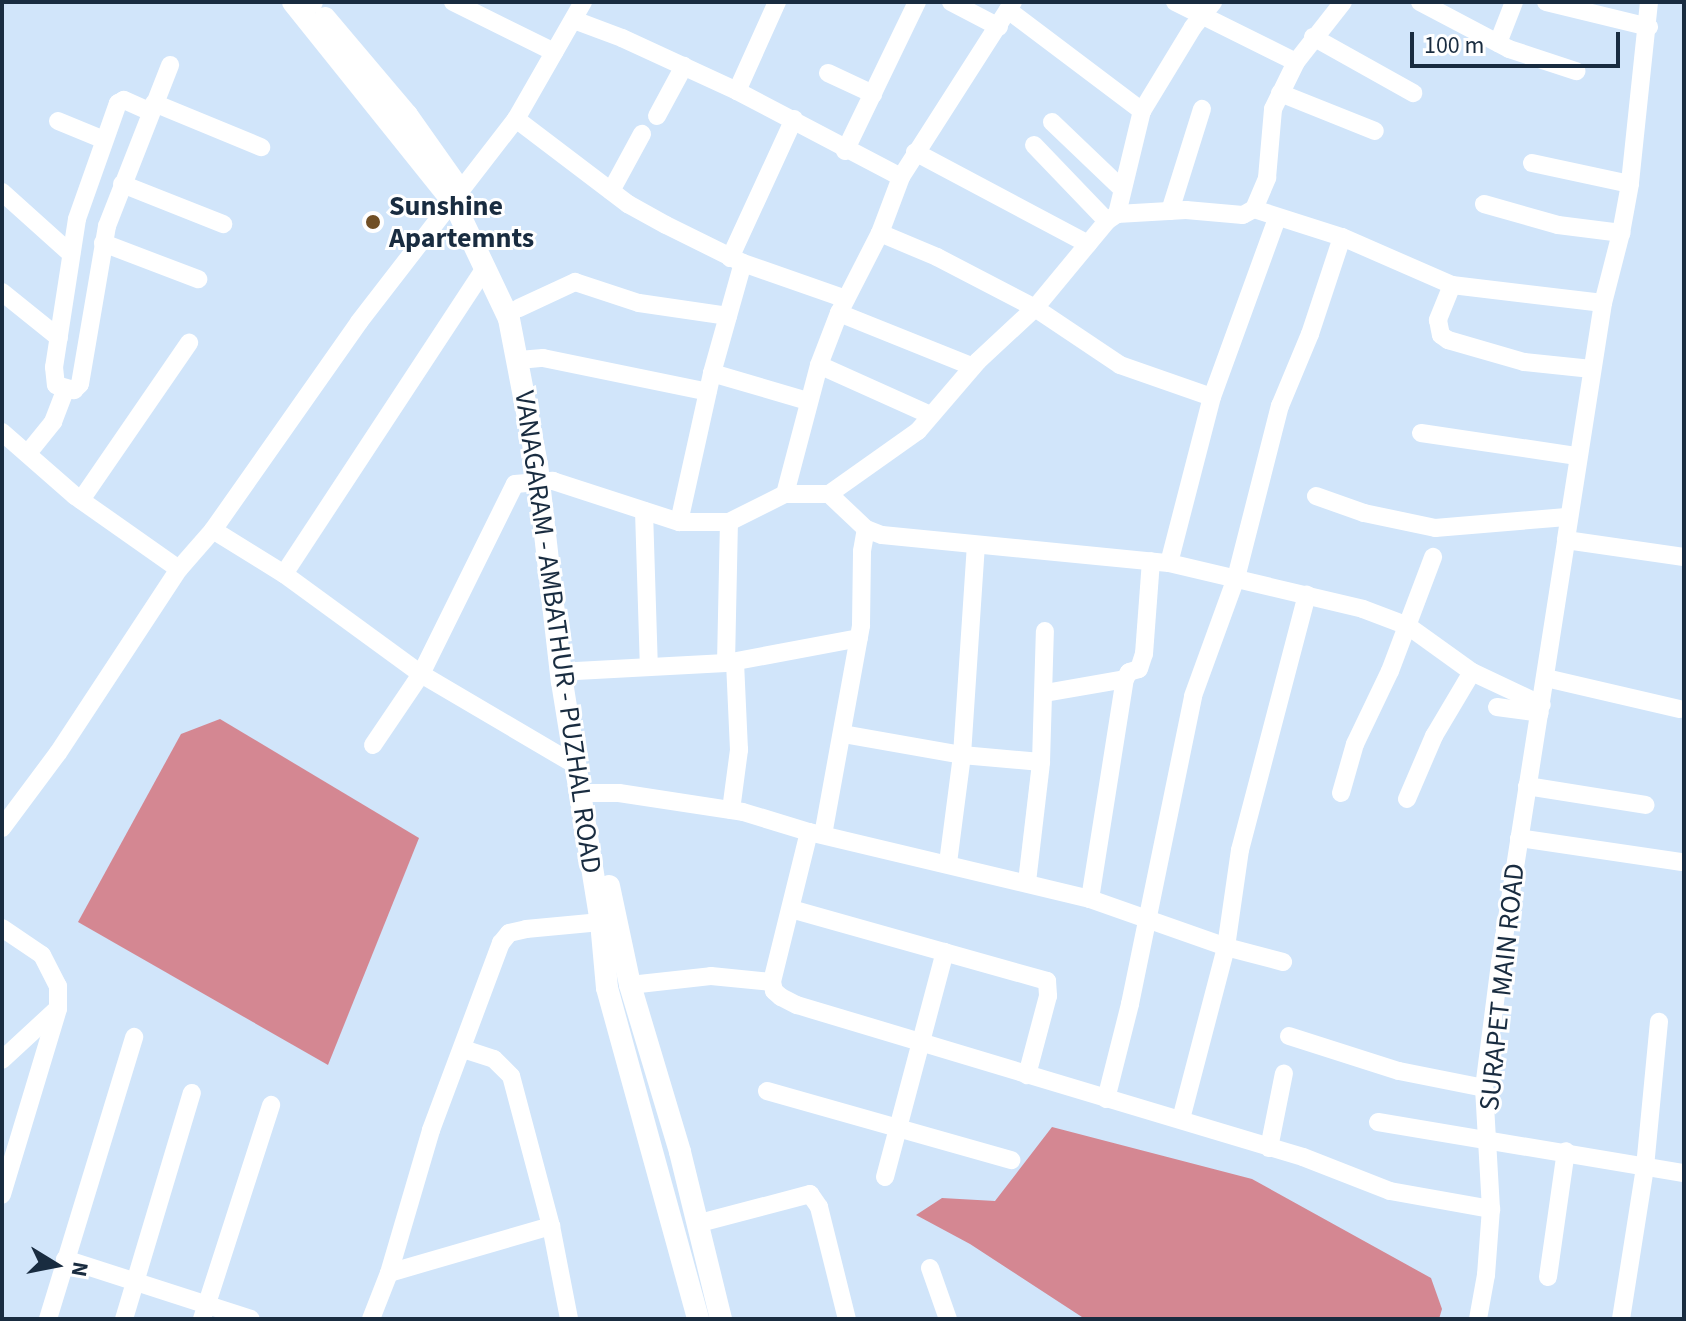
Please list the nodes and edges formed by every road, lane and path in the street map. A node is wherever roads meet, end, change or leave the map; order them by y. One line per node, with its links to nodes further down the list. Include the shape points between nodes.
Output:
1 (308, 2): 51 (main road, VANAGARAM - AMBATHUR - PUZHAL ROAD)
2 (453, 2): 19 (street)
3 (583, 2): 15 (street)
4 (777, 2): 25 (street)
5 (917, 2): 28 (street)
6 (951, 2): 14 (street)
7 (1175, 2): 13 (street)
8 (1343, 2): 17 (street)
9 (1514, 2): 18 (street)
10 (1546, 2): 16 (street)
11 (1649, 2): 16 (street, SURAPET MAIN ROAD)
12 (1432, 5): 18 (street)
13 (1209, 9): 20 (street); 31 (street)
14 (1007, 13): 31 (street); 43 (street)
15 (574, 20): 19 (street); 22 (street)
16 (1649, 27): 47 (street, SURAPET MAIN ROAD)
17 (1313, 37): 20 (street); 27 (street)
18 (1498, 43): 23 (street)
19 (554, 52): 33 (street)
20 (1296, 62): 26 (street)
21 (170, 65): 29 (street)
22 (684, 66): 25 (street); 32 (street)
23 (1576, 71)
24 (828, 73): 28 (street)
25 (737, 91): 34 (street)
26 (1280, 93): 37 (street); 53 (street, via 1273,109 1267,178)
27 (1413, 93)
28 (873, 94): 42 (street)
29 (152, 108): 39 (street, via 118,103); 41 (street); 46 (street)
30 (1202, 109): 54 (street)
31 (1142, 111): 48 (street)
32 (657, 116)
33 (516, 119): 49 (street); 51 (street)
34 (794, 119): 42 (street); 64 (street)
35 (58, 121): 39 (street)
36 (1052, 122): 48 (street)
37 (1375, 131)
38 (642, 134): 49 (street)
39 (104, 140): 63 (street)
40 (1034, 145): 55 (street)
41 (261, 147)
42 (845, 151): 45 (street)
43 (915, 152): 45 (street); 62 (street)
44 (1532, 163): 47 (street)
45 (901, 177): 58 (street)
46 (122, 184): 57 (street); 61 (street)
47 (1630, 184): 59 (street, SURAPET MAIN ROAD)
48 (1122, 189): 55 (street)
49 (611, 191): 64 (street)
50 (2, 192): 63 (street)
51 (458, 197): 65 (main road, VANAGARAM - AMBATHUR - PUZHAL ROAD); 71 (main road); 100 (street, via 359,322)
52 (1484, 204): 59 (street, via 1558,225)
53 (1254, 209): 54 (street, via 1243,215); 56 (street)
54 (1170, 211): 55 (street)
55 (1112, 217): 62 (street)
56 (1277, 218): 60 (street); 83 (street)
57 (223, 224)
58 (880, 233): 70 (street); 72 (street)
59 (1621, 233): 69 (street, SURAPET MAIN ROAD)
60 (1342, 237): 67 (street); 108 (street, via 1280,406)
61 (103, 243): 66 (street); 81 (street, via 80,384 74,390)
62 (1088, 244): 72 (street)
63 (71, 254): 74 (street)
64 (736, 261): 70 (street); 73 (street)
65 (486, 267): 76 (main road, VANAGARAM - AMBATHUR - PUZHAL ROAD); 107 (street)
66 (198, 279)
67 (1452, 285): 69 (street); 79 (street, via 1438,324 1448,340 1494,356)
68 (2, 292): 74 (street)
69 (1603, 303): 79 (street, SURAPET MAIN ROAD)
70 (843, 306): 77 (street); 78 (street)
71 (519, 308): 73 (street, via 575,282 639,303); 76 (main road)
72 (1035, 308): 78 (street); 83 (street, via 1120,365)
73 (728, 316): 80 (street)
74 (59, 338): 81 (street, via 54,383)
75 (189, 343): 94 (street)
76 (526, 359): 82 (street); 90 (main road, VANAGARAM - AMBATHUR - PUZHAL ROAD)
77 (819, 365): 84 (street); 85 (street)
78 (973, 367): 85 (street)
79 (1592, 369): 89 (street, SURAPET MAIN ROAD)
80 (712, 373): 82 (street); 84 (street)
81 (66, 388): 88 (street, via 53,422)
82 (708, 392): 97 (street)
83 (1212, 397): 105 (street)
84 (808, 401): 91 (street)
85 (930, 415): 92 (street, via 918,431)
86 (2, 432): 88 (street)
87 (1421, 433): 89 (street)
88 (28, 453): 94 (street)
89 (1577, 456): 96 (street, SURAPET MAIN ROAD)
90 (545, 481): 95 (street); 115 (main road); 117 (street, via 515,484); 128 (main road, VANAGARAM - AMBATHUR - PUZHAL ROAD)
91 (785, 494): 92 (street); 98 (street)
92 (829, 494): 99 (street)
93 (1316, 496): 96 (street, via 1435,528)
94 (81, 500): 106 (street)
95 (644, 511): 97 (street); 114 (street)
96 (1567, 517): 101 (street, SURAPET MAIN ROAD)
97 (679, 522): 98 (street)
98 (729, 522): 113 (street)
99 (866, 529): 102 (street); 112 (street)
100 (213, 530): 106 (street); 107 (street)
101 (1566, 540): 104 (street); 118 (street, SURAPET MAIN ROAD)
102 (976, 546): 105 (street); 126 (street)
103 (1433, 557): 110 (street)
104 (1684, 557)
105 (1160, 562): 108 (street); 119 (street, via 1143,663)
106 (179, 569): 135 (street)
107 (284, 574): 117 (street)
108 (1236, 578): 109 (street); 143 (street, via 1193,696)
109 (1307, 595): 110 (street); 146 (street, via 1240,850)
110 (1408, 626): 116 (street); 131 (street, via 1355,744)
111 (1045, 631): 120 (street)
112 (859, 638): 113 (street); 124 (street)
113 (730, 662): 114 (street); 134 (street, via 739,750)
114 (649, 666): 115 (street)
115 (576, 671): 130 (main road)
116 (1472, 672): 122 (street); 132 (street, via 1434,736)
117 (421, 674): 125 (street); 128 (street)
118 (1546, 678): 122 (street, SURAPET MAIN ROAD); 123 (street)
119 (1125, 679): 120 (street); 141 (street)
120 (1045, 693): 127 (street)
121 (1497, 707): 122 (street)
122 (1541, 709): 129 (street, SURAPET MAIN ROAD)
123 (1679, 709)
124 (843, 734): 126 (street); 136 (street)
125 (373, 745)
126 (962, 755): 127 (street); 139 (street)
127 (1041, 762): 140 (street)
128 (574, 764): 130 (main road, VANAGARAM - AMBATHUR - PUZHAL ROAD)
129 (1527, 786): 133 (street); 137 (street, SURAPET MAIN ROAD)
130 (584, 793): 134 (street); 144 (main road, VANAGARAM - AMBATHUR - PUZHAL ROAD); 150 (main road)
131 (1341, 793)
132 (1407, 799)
133 (1645, 805)
134 (731, 810): 136 (street)
135 (2, 828)
136 (816, 833): 139 (street); 142 (street)
137 (1519, 838): 138 (street); 160 (street, SURAPET MAIN ROAD)
138 (1682, 862)
139 (948, 863): 140 (street)
140 (1027, 882): 141 (street)
141 (1090, 899): 143 (street)
142 (791, 909): 147 (street); 149 (street)
143 (1145, 919): 146 (street); 163 (street)
144 (601, 922): 156 (street, via 509,933 494,959); 190 (main road, VANAGARAM - AMBATHUR - PUZHAL ROAD, via 607,988)
145 (2, 928): 151 (street, via 42,955 58,986)
146 (1226, 947): 148 (street); 165 (street)
147 (945, 952): 155 (street); 159 (street, via 1049,983)
148 (1283, 962)
149 (772, 982): 150 (street, via 711,976); 155 (street, via 774,991 797,1005)
150 (630, 985): 177 (main road)
151 (58, 1009): 157 (street); 175 (street)
152 (1659, 1022): 172 (street)
153 (1289, 1036): 160 (street, via 1399,1071)
154 (134, 1037): 179 (street)
155 (922, 1042): 159 (street); 167 (street)
156 (464, 1049): 178 (street, via 494,1059 511,1076); 181 (street, via 431,1130)
157 (2, 1060)
158 (1284, 1073): 169 (street)
159 (1027, 1075): 163 (street)
160 (1484, 1088): 168 (street, SURAPET MAIN ROAD)
161 (767, 1091): 167 (street)
162 (192, 1093): 183 (street)
163 (1106, 1099): 165 (street)
164 (271, 1105): 184 (street)
165 (1181, 1119): 169 (street)
166 (1378, 1122): 168 (street)
167 (897, 1126): 171 (street); 174 (street)
168 (1487, 1139): 170 (street); 176 (street, SURAPET MAIN ROAD)
169 (1269, 1148): 176 (street, via 1390,1191)
170 (1566, 1151): 172 (street); 182 (street)
171 (1011, 1160)
172 (1645, 1167): 173 (street); 195 (street)
173 (1684, 1173)
174 (885, 1177)
175 (2, 1195)
176 (1491, 1209): 194 (street, SURAPET MAIN ROAD)
177 (696, 1224): 191 (main road); 192 (street, via 810,1194 819,1207)
178 (551, 1226): 181 (street); 185 (street)
179 (65, 1259): 183 (street); 186 (street)
180 (930, 1268): 193 (street)
181 (389, 1273): 189 (street)
182 (1548, 1277)
183 (136, 1280): 184 (street); 187 (street)
184 (204, 1312): 188 (street)
185 (565, 1318)
186 (48, 1319)
187 (124, 1319)
188 (251, 1319)
189 (371, 1319)
190 (698, 1319)
191 (721, 1319)
192 (847, 1319)
193 (948, 1319)
194 (1478, 1319)
195 (1621, 1319)

